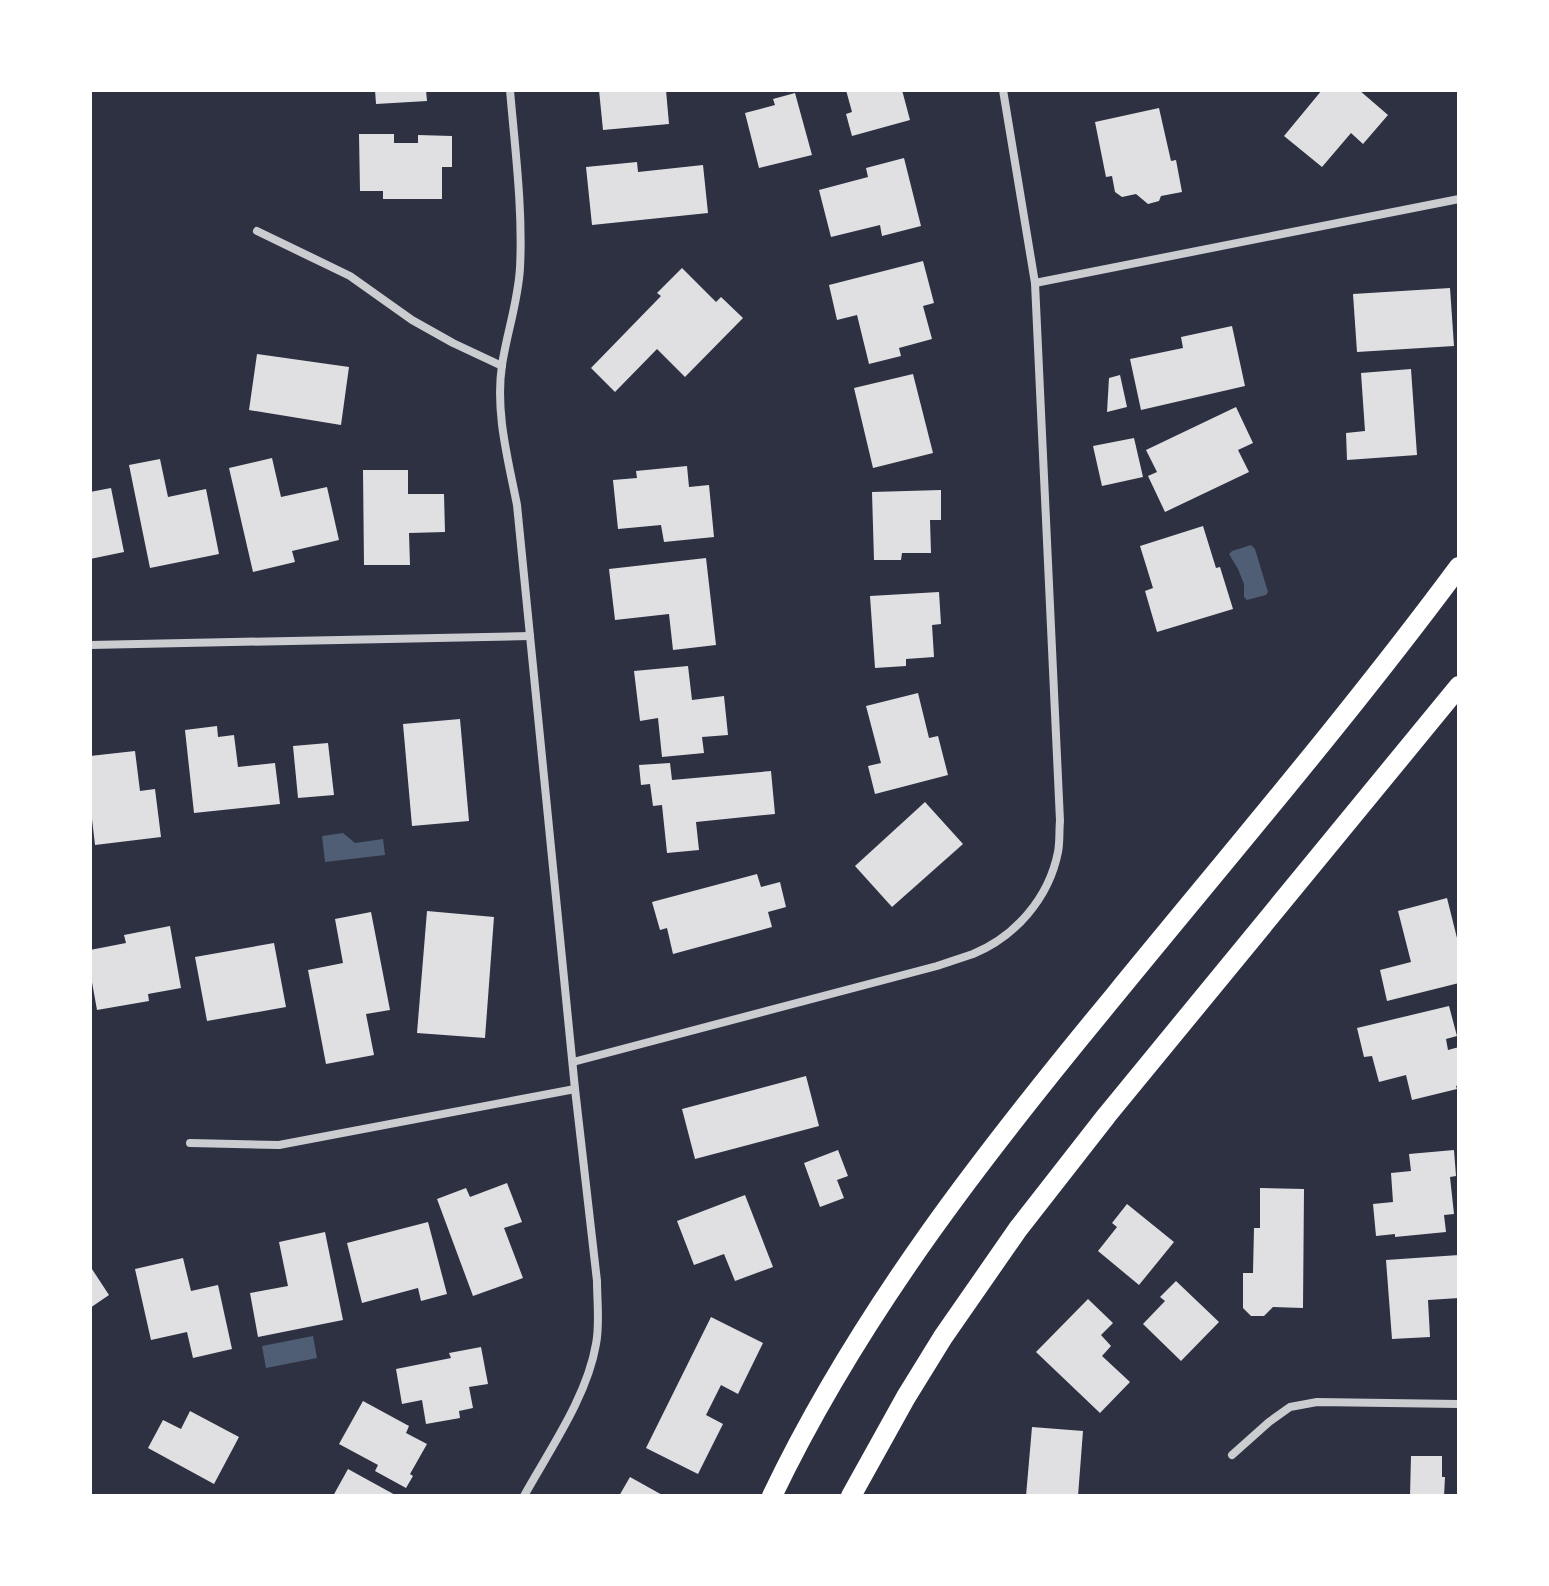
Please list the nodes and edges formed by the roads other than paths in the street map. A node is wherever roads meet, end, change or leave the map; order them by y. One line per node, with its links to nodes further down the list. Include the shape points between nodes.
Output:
1 (510, 90): 6 (street, via 520,272)
2 (1003, 90): 5 (street)
3 (1459, 199): 5 (street)
4 (257, 231): 6 (street, via 350,276 412,320)
5 (1035, 283): 11 (street, via 1060,821 1058,852 1038,899 1011,931 974,953)
6 (502, 366): 8 (street, via 500,407 517,505)
7 (1459, 567): 17 (main road, via 1385,666 953,1198 841,1368)
8 (530, 636): 9 (street); 11 (street)
9 (90, 645)
10 (1459, 686): 18 (main road, via 1018,1229 943,1337)
11 (573, 1062): 12 (street)
12 (575, 1089): 13 (street, via 279,1145); 16 (street, via 597,1281 597,1341 583,1387)
13 (190, 1143)
14 (1459, 1404): 15 (street, via 1317,1402 1290,1407)
15 (1232, 1455)
16 (524, 1496)
17 (772, 1496)
18 (851, 1496)

